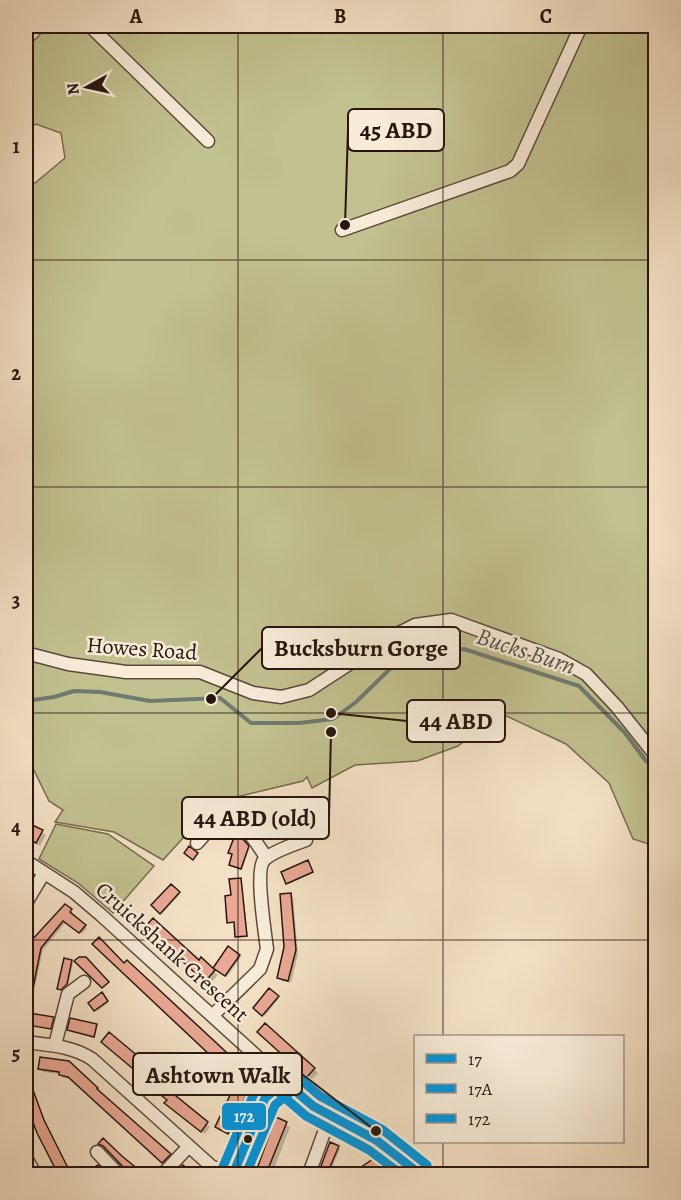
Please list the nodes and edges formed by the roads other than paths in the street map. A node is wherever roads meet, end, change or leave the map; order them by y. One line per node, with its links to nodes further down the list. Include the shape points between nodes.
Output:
1 (90, 26): 3 (street)
2 (580, 26): 4 (street, via 518,164 510,171)
3 (208, 141)
4 (342, 230)
5 (26, 653): 6 (street, Howes Road, via 126,672 200,672 253,693 281,697 309,690 415,625 451,620 559,659 586,674)
6 (656, 752)
7 (306, 840): 9 (street)
8 (197, 843): 9 (street, via 213,825 242,826)
9 (266, 857): 14 (street, via 261,863 260,877 267,949 264,960 260,969)
10 (26, 861): 11 (street, Cruickshank Crescent)
11 (44, 873): 12 (street); 14 (street, Cruickshank Crescent, via 74,892)
12 (26, 903)
13 (84, 982): 16 (street, via 69,994)
14 (213, 1015): 17 (street, Cruickshank Crescent)
15 (26, 1042): 16 (street)
16 (55, 1046): 19 (street, via 92,1059)
17 (285, 1082): 18 (street, Cruickshank Crescent); 24 (street, via 265,1098)
18 (330, 1116): 21 (street, Cruickshank Crescent, via 376,1140); 25 (street)
19 (189, 1146): 23 (street); 24 (street, via 211,1166)
20 (96, 1152): 22 (street)
21 (412, 1172)
22 (118, 1174)
23 (163, 1174)
24 (231, 1174)
25 (309, 1174)

